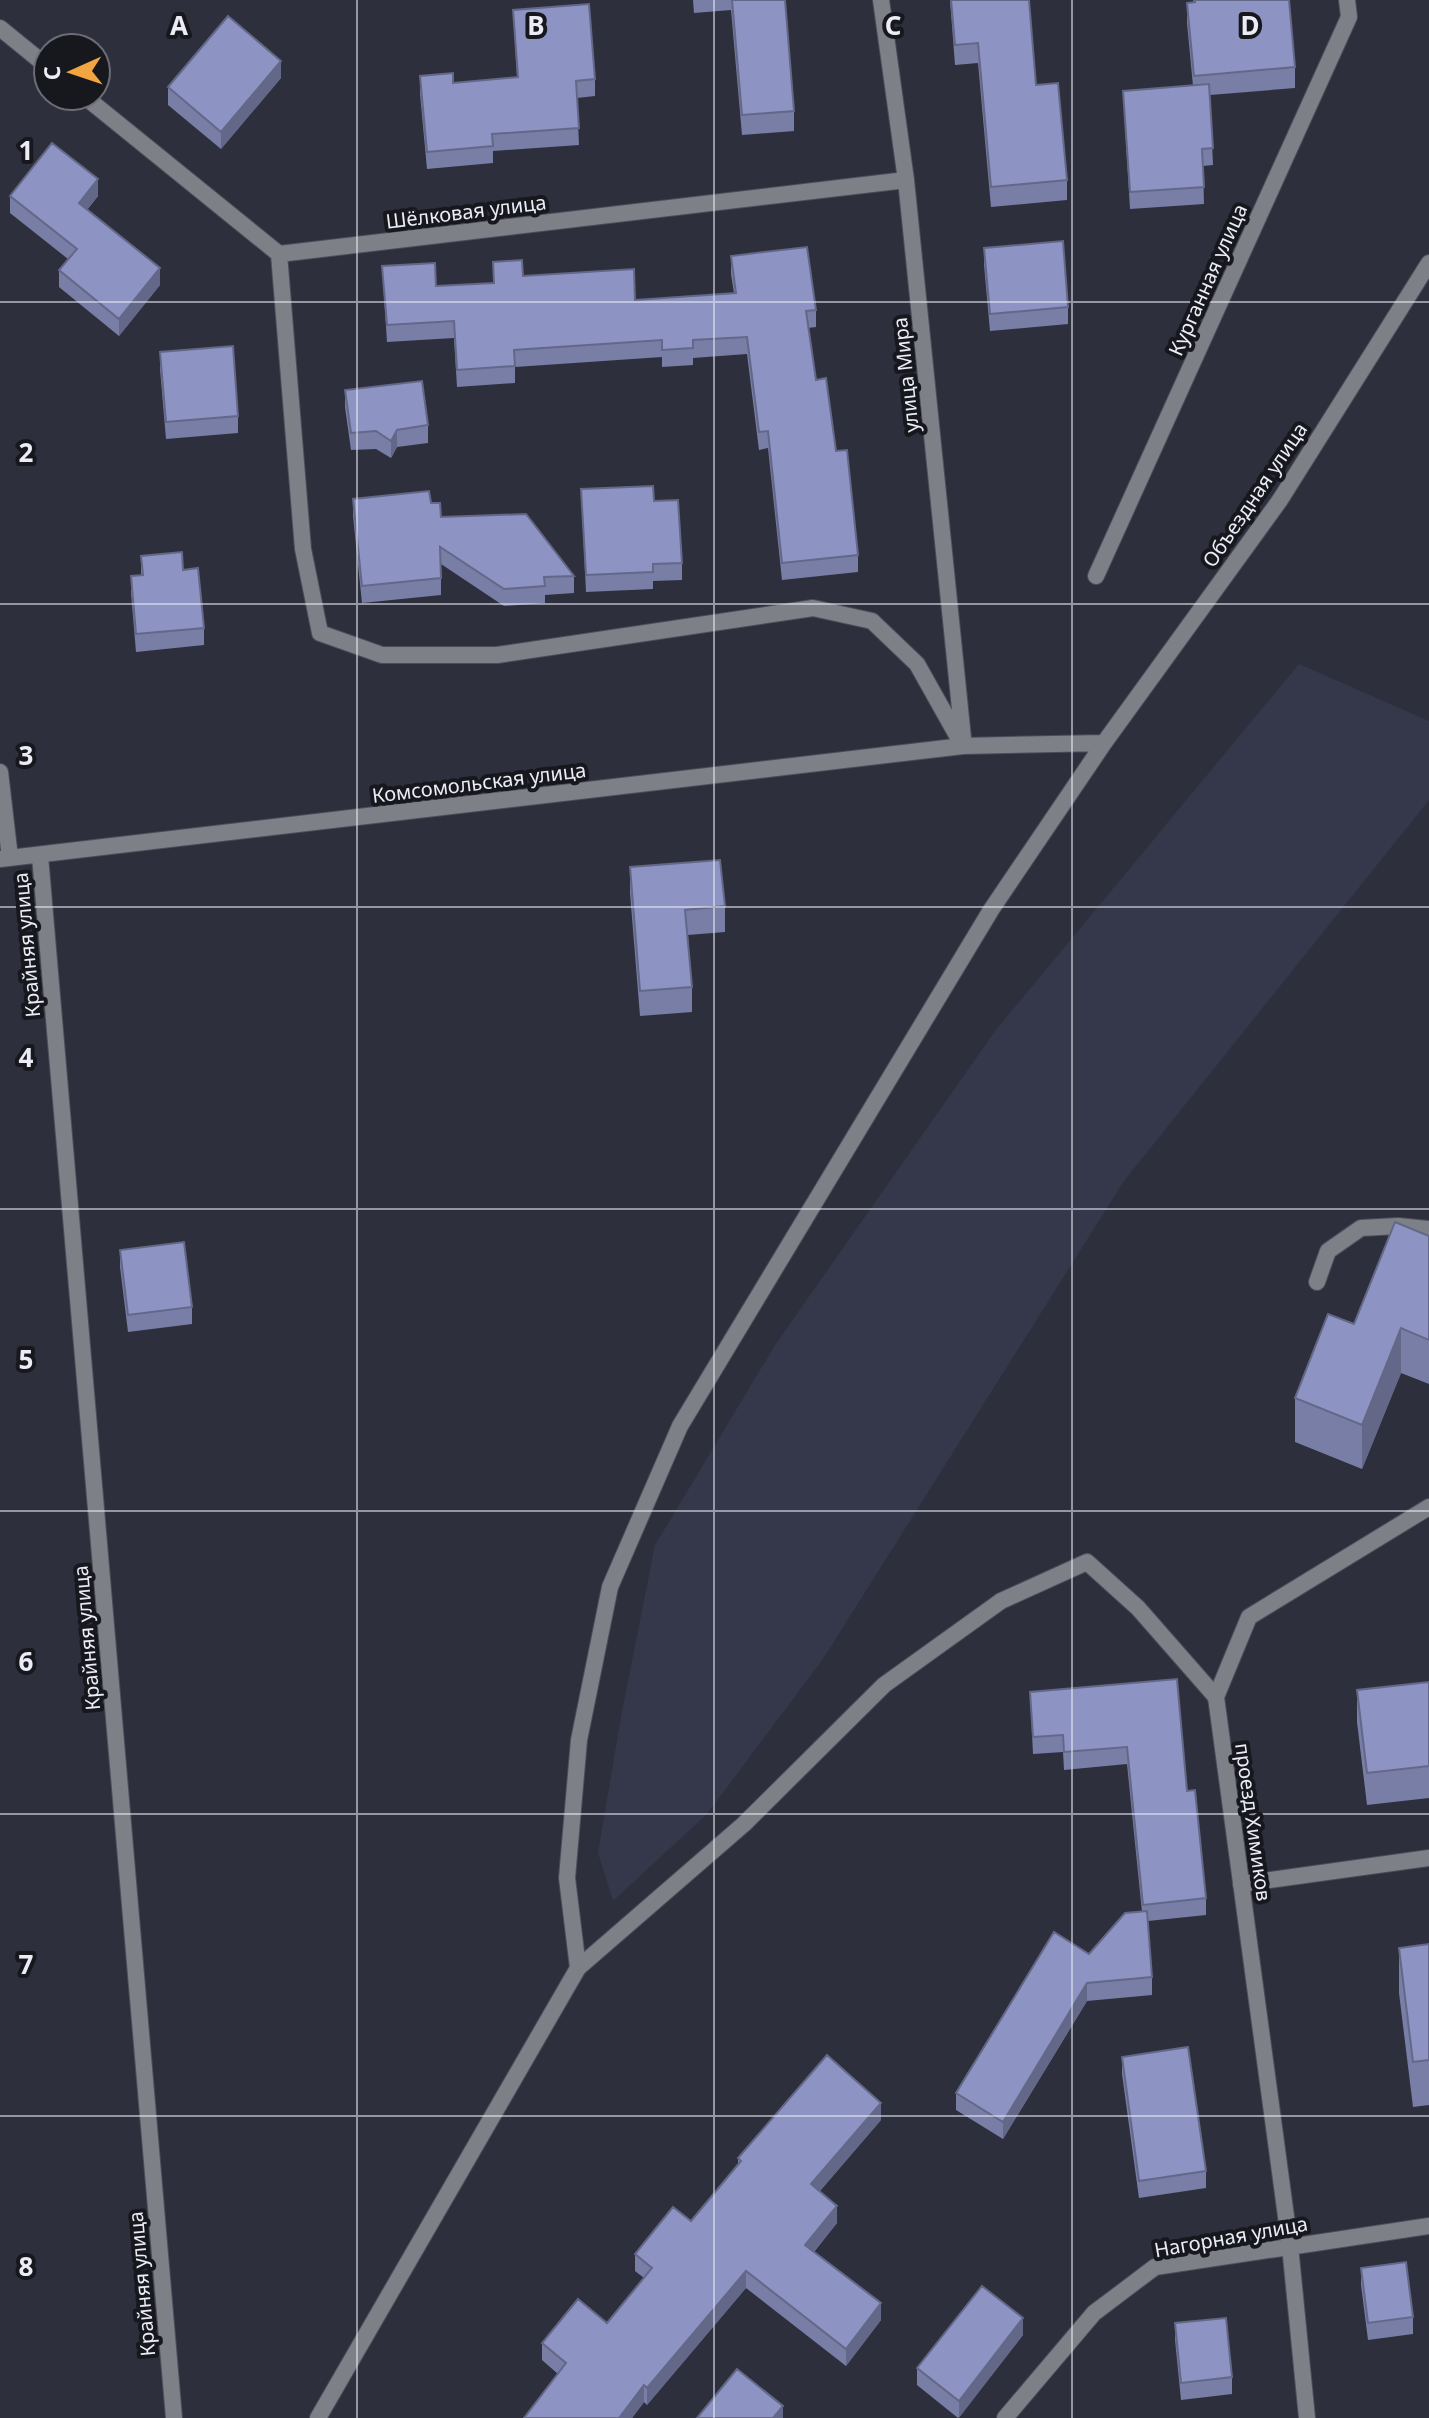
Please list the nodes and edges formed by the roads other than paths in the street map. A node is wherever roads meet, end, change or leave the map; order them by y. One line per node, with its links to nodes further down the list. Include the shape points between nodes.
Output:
1 (881, 0): 6 (street, улица Мира)
2 (1347, 0): 9 (street, Курганная улица, via 1349,17)
3 (0, 28): 4 (street)
4 (32, 54)
5 (104, 112): 7 (street)
6 (906, 180): 7 (street, Шёлковая улица); 11 (street, улица Мира)
7 (279, 254): 11 (street, via 303,549 320,633 382,655 497,655 813,608 872,621 917,664)
8 (1429, 263): 10 (street, Объездная улица, via 1280,500)
9 (1096, 576)
10 (1104, 743): 11 (street, Комсомольская улица); 21 (street, Объездная улица, via 991,910 680,1426 610,1587 579,1740 567,1878)
11 (963, 746): 13 (street, Комсомольская улица)
12 (0, 772): 14 (street)
13 (40, 856): 14 (street, Комсомольская улица); 24 (street, Крайняя улица)
14 (5, 858)
15 (1429, 1229): 16 (street, via 1361,1228 1328,1251)
16 (1317, 1282)
17 (1429, 1507): 18 (street, via 1249,1617)
18 (1216, 1697): 20 (street, проезд Химиков); 21 (street, via 1138,1608 1087,1562 1001,1601 884,1685 744,1824)
19 (1429, 1858): 20 (street)
20 (1241, 1884): 23 (street, проезд Химиков)
21 (578, 1968): 25 (street)
22 (1429, 2226): 23 (street, Нагорная улица)
23 (1290, 2246): 26 (street, Нагорная улица, via 1155,2267 1094,2313); 27 (street, проезд Химиков)
24 (174, 2418)
25 (318, 2418)
26 (1005, 2418)
27 (1307, 2418)

